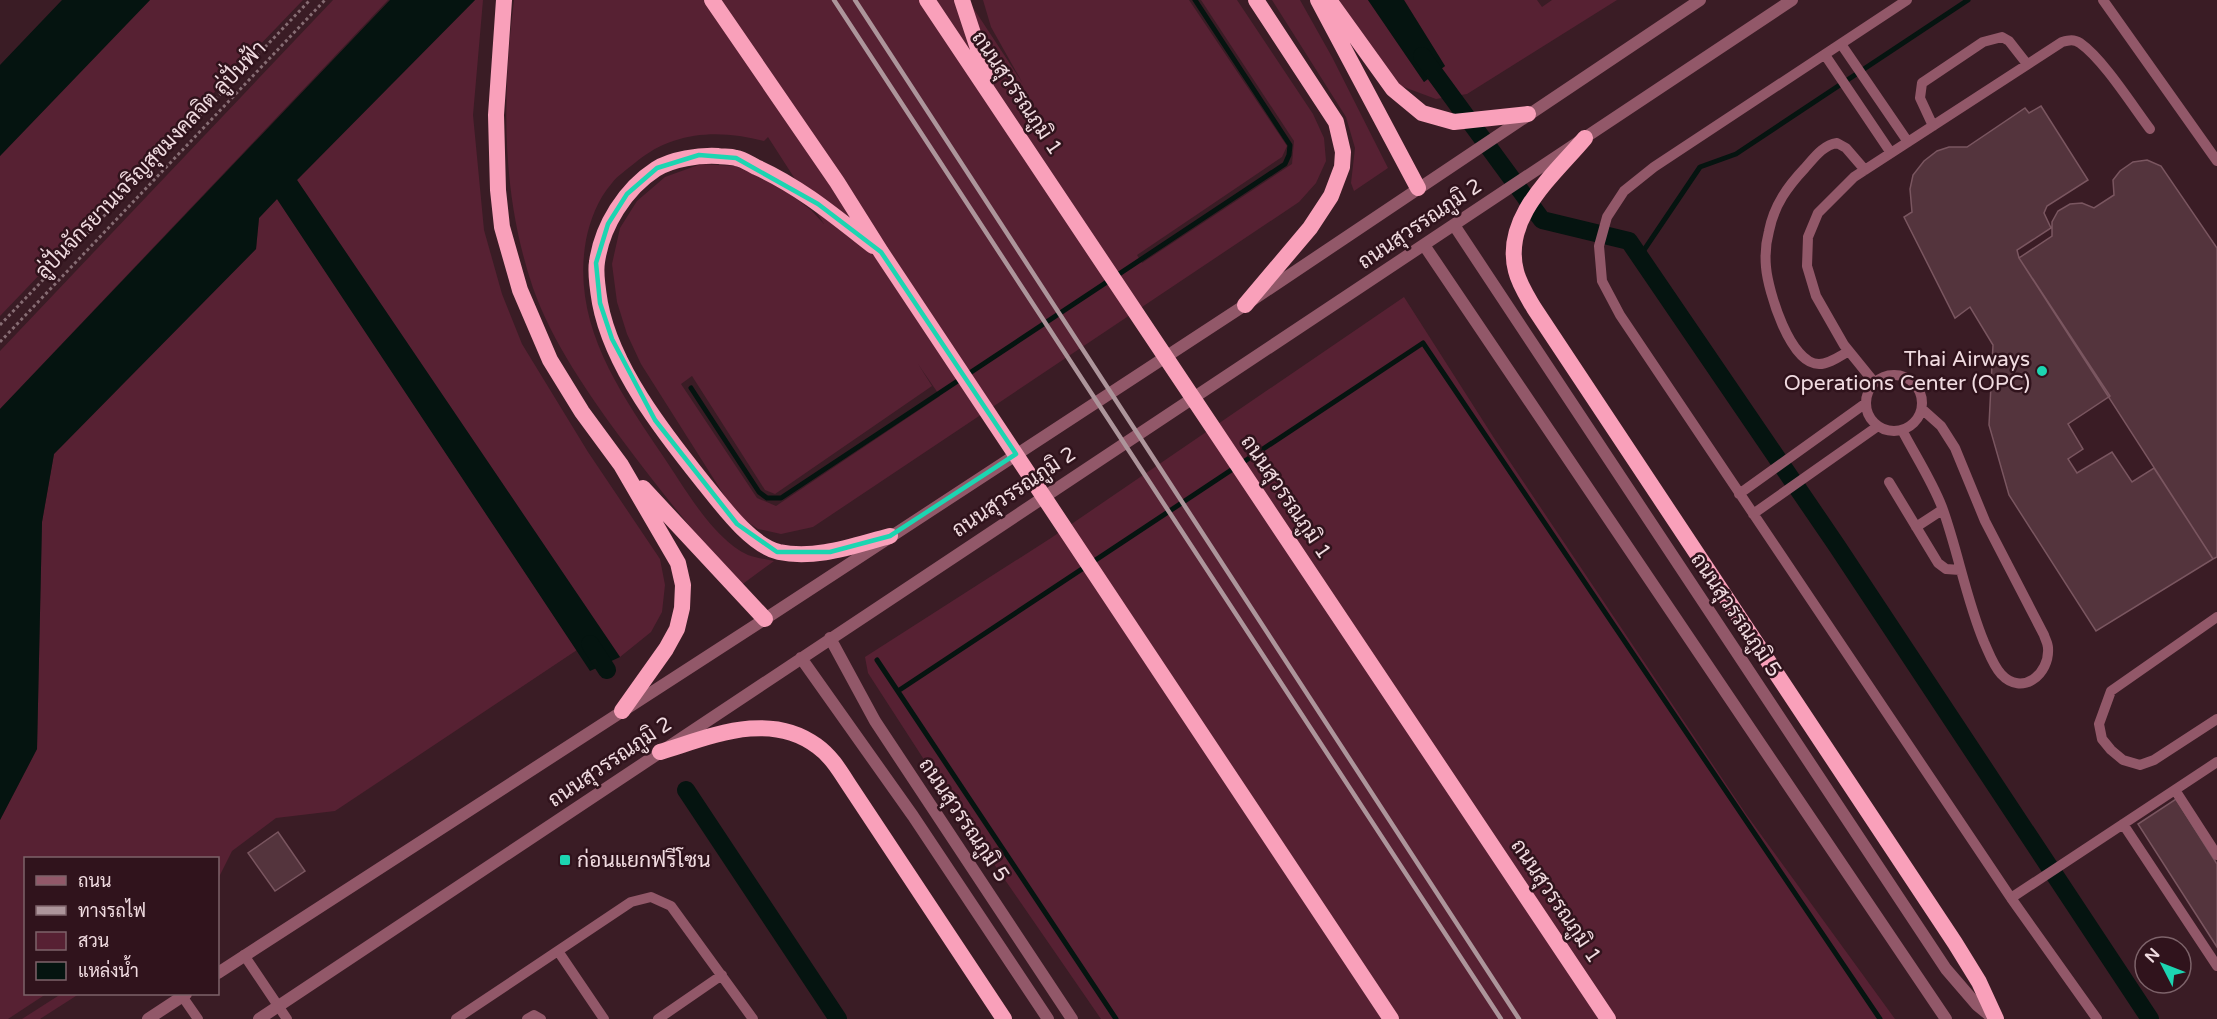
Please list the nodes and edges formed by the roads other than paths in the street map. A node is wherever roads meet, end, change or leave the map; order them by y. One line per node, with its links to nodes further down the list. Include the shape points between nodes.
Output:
1 (504, 0): 35 (highway, via 496,115 502,227 520,290 550,360)
2 (712, 0): 27 (highway, via 837,182)
3 (927, 0): 15 (highway, ถนนสุวรรณภูมิ 1)
4 (962, 0): 15 (highway)
5 (1256, 0): 28 (highway, via 1336,122 1343,159 1331,196 1310,228)
6 (1318, 0): 24 (highway)
7 (1329, 0): 16 (highway, via 1393,89 1422,113 1454,122)
8 (1700, 0): 16 (street, ถนนสุวรรณภูมิ 2)
9 (1792, 0): 19 (street, ถนนสุวรรณภูมิ 2)
10 (1907, 0): 12 (lane)
11 (2103, 0): 22 (lane)
12 (1841, 44): 13 (lane); 20 (lane)
13 (1825, 55): 21 (lane); 37 (lane, via 1653,167 1624,191 1607,217 1599,246 1602,281 1620,315)
14 (2027, 64): 17 (lane); 17 (lane, via 2002,37 1983,42 1922,83 1920,98); 18 (lane, via 2062,42 2080,43)
15 (994, 99): 76 (highway, ถนนสุวรรณภูมิ 1)
16 (1528, 114): 24 (street, ถนนสุวรรณภูมิ 2)
17 (1933, 126): 20 (lane)
18 (2150, 129)
19 (1585, 138): 25 (street, ถนนสุวรรณภูมิ 2); 78 (highway, via 1520,220 1513,254 1522,287 1955,944 1979,982)
20 (1908, 142): 21 (lane)
21 (1891, 153): 23 (lane)
22 (2217, 161)
23 (1865, 170): 29 (lane, via 1818,213 1808,237 1807,266 1816,296); 29 (lane, via 1837,143 1823,148 1788,185 1768,231 1765,266 1781,324 1812,362 1820,364)
24 (1418, 188): 28 (street, ถนนสุวรรณภูมิ 2)
25 (1454, 225): 26 (street, ถนนสุวรรณภูมิ 2); 78 (street, ถนนสุวรรณภูมิ 5, via 1947,969 1977,1005)
26 (1424, 245): 45 (street, ถนนสุวรรณภูมิ 2); 77 (street)
27 (880, 252): 41 (highway, via 773,174 736,158 699,155 657,168 627,194 608,224 596,263 600,303 626,372 655,420 737,524 777,552 830,552); 75 (highway)
28 (1245, 304): 41 (street, ถนนสุวรรณภูมิ 2)
29 (1849, 351): 30 (lane)
30 (1874, 382): 31 (lane); 32 (lane, via 1890,374 1908,378 1920,391)
31 (1866, 403): 33 (lane); 37 (lane)
32 (1922, 410): 34 (lane); 42 (lane, via 1941,426 1955,448 1985,521 2044,635 2047,660 2034,680 2020,684 2009,681 1996,668)
33 (1878, 426): 34 (lane); 39 (lane)
34 (1902, 430): 38 (lane)
35 (621, 465): 44 (highway); 47 (highway, via 678,563 683,585 677,629)
36 (1889, 482): 40 (lane)
37 (1739, 494): 39 (lane)
38 (1942, 510): 40 (lane); 42 (lane)
39 (1753, 514): 54 (lane)
40 (1916, 527): 42 (lane, via 1938,563 1946,569)
41 (890, 536): 44 (street, ถนนสุวรรณภูมิ 2)
42 (1960, 570)
43 (2217, 617): 48 (lane, via 2110,691 2099,724 2102,739 2110,750 2123,760 2140,765)
44 (765, 619): 47 (street, ถนนสุวรรณภูมิ 2)
45 (830, 638): 46 (street, ถนนสุวรรณภูมิ 2); 74 (street, ถนนสุวรรณภูมิ 5, via 875,722)
46 (801, 658): 49 (street, ถนนสุวรรณภูมิ 2); 73 (street, ถนนสุวรรณภูมิ 5)
47 (622, 711): 56 (street, ถนนสุวรรณภูมิ 2)
48 (2217, 719)
49 (660, 752): 61 (street, ถนนสุวรรณภูมิ 2); 72 (highway, via 719,734 771,727 797,734 817,746 832,760)
50 (2217, 762): 51 (lane)
51 (2175, 790): 52 (lane); 53 (lane)
52 (2123, 824): 54 (lane); 57 (lane)
53 (2217, 855)
54 (2011, 898): 79 (lane)
55 (558, 951): 59 (lane, via 631,902 651,897 671,906); 66 (lane); 69 (lane)
56 (244, 955): 58 (street, ถนนสุวรรณภูมิ 2); 61 (lane)
57 (2217, 966)
58 (219, 972)
59 (722, 975): 70 (lane); 71 (lane)
60 (184, 995): 62 (street); 63 (lane)
61 (278, 1007): 64 (street, ถนนสุวรรณภูมิ 2); 65 (lane)
62 (148, 1019)
63 (198, 1019)
64 (259, 1019)
65 (287, 1019)
66 (456, 1019)
67 (526, 1019): 68 (lane, via 534,1015)
68 (541, 1019)
69 (604, 1019)
70 (658, 1019)
71 (753, 1019)
72 (1004, 1019)
73 (1048, 1019)
74 (1072, 1019)
75 (1391, 1019)
76 (1608, 1019)
77 (1946, 1019)
78 (1995, 1019)
79 (2097, 1019)

